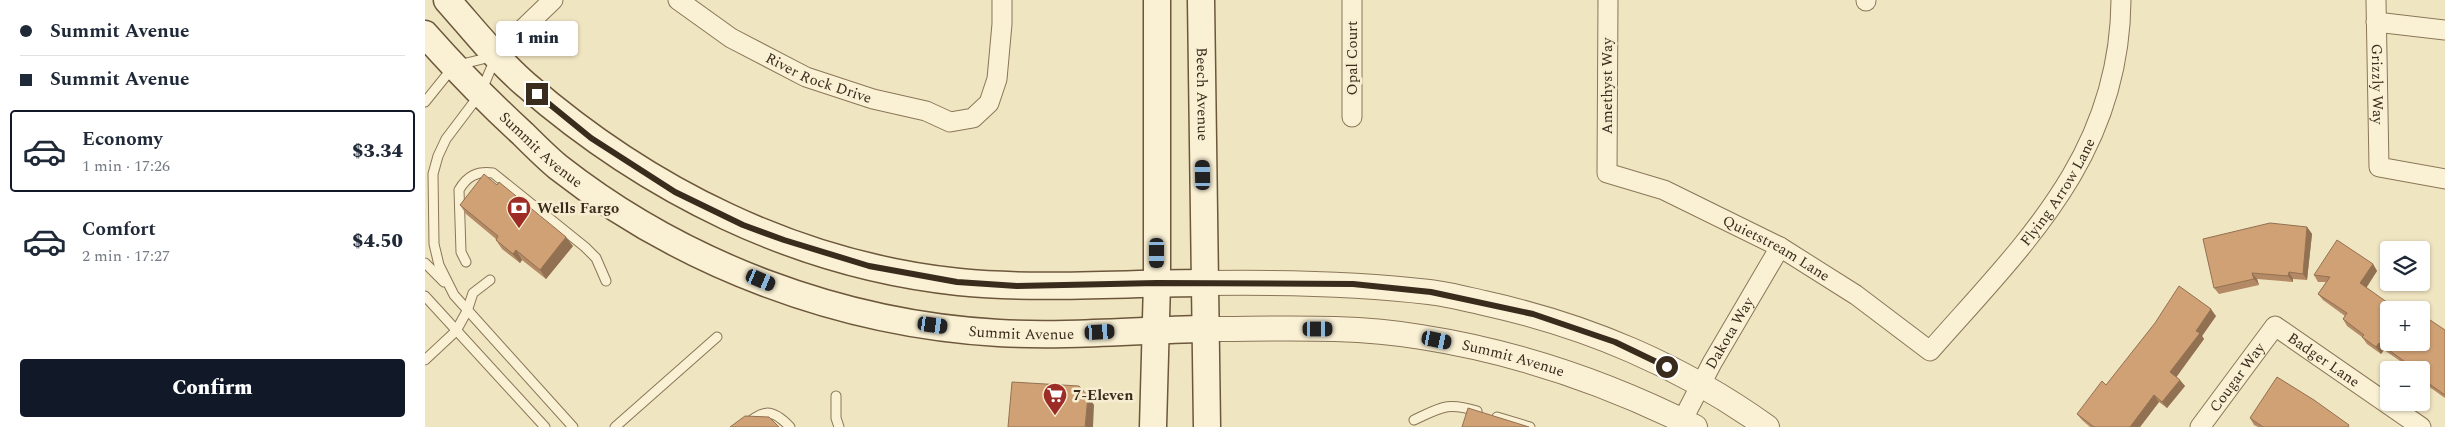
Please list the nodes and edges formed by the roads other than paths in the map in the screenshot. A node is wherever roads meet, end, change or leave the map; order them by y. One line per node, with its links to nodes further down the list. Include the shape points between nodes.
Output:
1 (447, 0): 14 (main road)
2 (553, 0): 14 (street)
3 (678, 0): 4 (street, River Rock Drive, via 731,38 806,77 873,99 926,111 950,122 973,118 989,103 997,79)
4 (1002, 0)
5 (1157, 0): 26 (main road)
6 (1201, 0): 27 (main road, Beech Avenue)
7 (1352, 0): 18 (street, Opal Court)
8 (1608, 0): 19 (street, Amethyst Way)
9 (2121, 0): 36 (street, Flying Arrow Lane, via 2106,96 2083,158 2039,226)
10 (2376, 0): 11 (street, Grizzly Way)
11 (2376, 22): 12 (street); 20 (street, Grizzly Way, via 2379,167)
12 (2445, 30)
13 (425, 34): 15 (main road, Summit Avenue)
14 (496, 55): 15 (lane); 16 (lane); 26 (main road, via 524,83 591,138 645,174 712,210 784,240 869,266 957,282 1017,286)
15 (454, 66): 16 (main road, Summit Avenue); 17 (lane)
16 (480, 94): 28 (lane, via 446,139 433,174 434,244); 33 (main road, Summit Avenue, via 557,167 647,227 706,258 786,291 907,322 999,333)
17 (425, 102)
18 (1353, 117)
19 (1607, 173): 21 (street, Quietstream Lane, via 1664,190)
20 (2445, 179)
21 (1780, 247): 36 (street, Quietstream Lane, via 1856,295); 38 (street, Dakota Way)
22 (425, 262): 28 (lane)
23 (466, 262): 25 (lane, via 461,252 459,190 472,175 493,173 585,246 596,258)
24 (490, 280): 30 (lane, via 473,294)
25 (606, 281)
26 (1157, 283): 27 (main road); 33 (main road)
27 (1205, 283): 32 (main road, Beech Avenue); 38 (street, via 1353,284 1431,292 1533,314 1615,342)
28 (450, 288): 30 (lane)
29 (425, 296): 34 (lane)
30 (467, 311): 34 (lane); 43 (lane)
31 (2275, 326): 52 (street, Cougar Way); 53 (street, Badger Lane)
32 (1205, 329): 33 (main road, Summit Avenue); 41 (street, Summit Avenue, via 1336,329 1421,336 1554,367 1621,392); 49 (main road, Beech Avenue)
33 (1155, 330): 48 (main road)
34 (455, 331): 37 (lane); 42 (lane)
35 (717, 337): 44 (lane)
36 (1930, 352)
37 (425, 360)
38 (1700, 384): 41 (street, Dakota Way); 51 (street)
39 (836, 396): 47 (lane)
40 (1414, 420): 50 (lane, via 1444,406 1460,406)
41 (1688, 424)
42 (545, 427)
43 (573, 427)
44 (615, 427)
45 (743, 427): 46 (lane, via 759,414 767,412 775,414)
46 (790, 427)
47 (839, 427)
48 (1153, 427)
49 (1207, 427)
50 (1530, 427)
51 (1767, 427)
52 (2200, 427)
53 (2421, 427)

